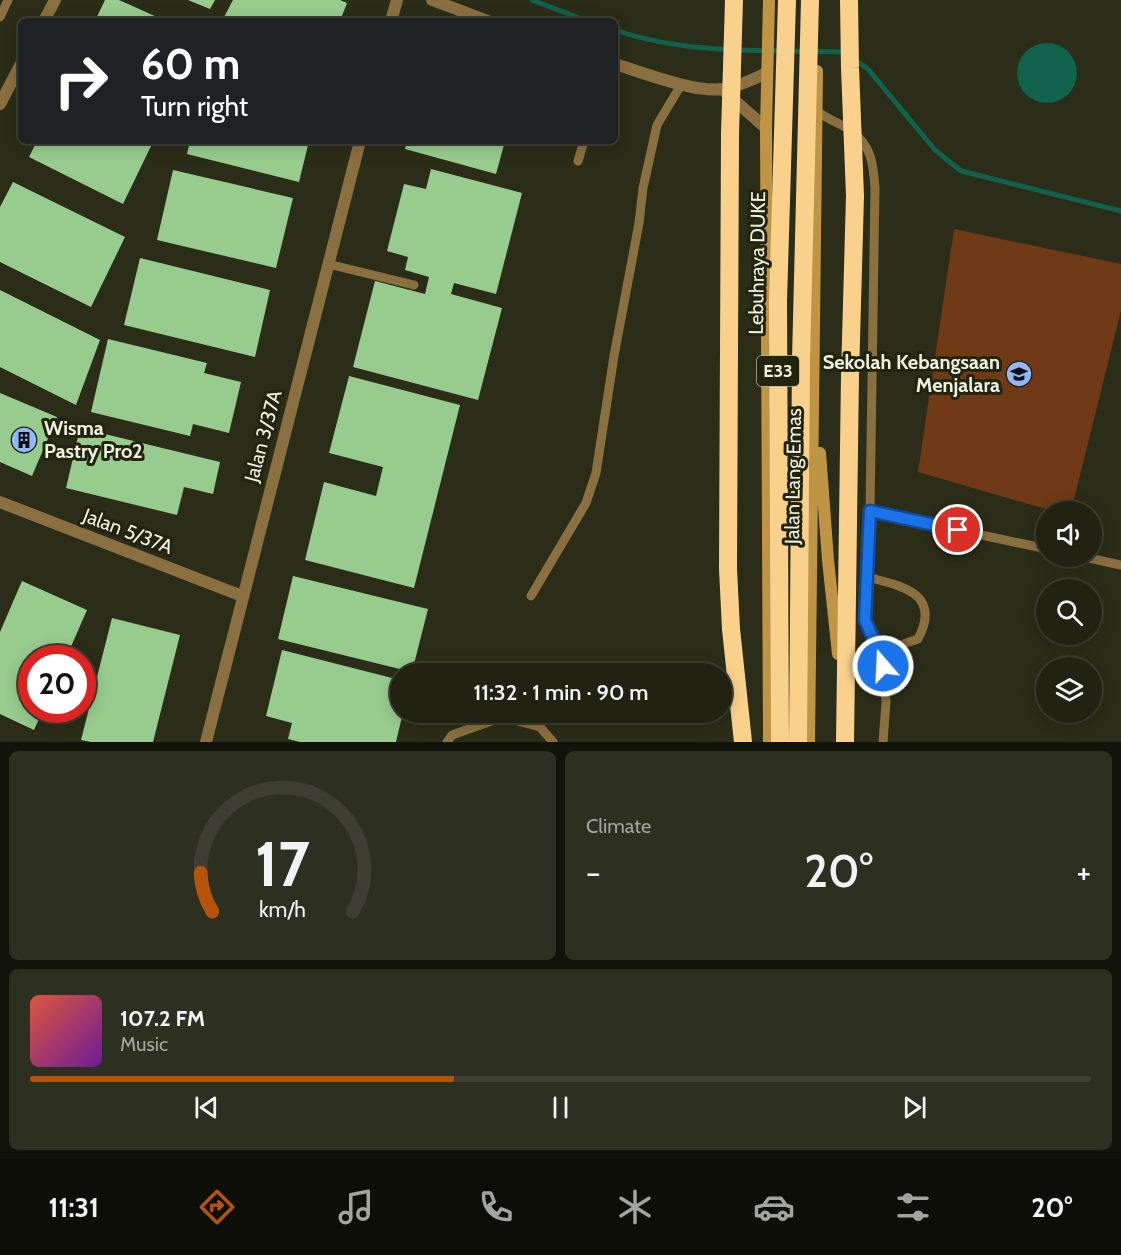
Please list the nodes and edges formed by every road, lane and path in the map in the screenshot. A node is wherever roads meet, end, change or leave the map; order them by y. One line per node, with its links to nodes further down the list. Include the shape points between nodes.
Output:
1 (8, 0): 11 (lane)
2 (55, 0): 12 (street)
3 (397, 0): 13 (street)
4 (432, 0): 14 (street)
5 (734, 0): 41 (highway, via 728,569)
6 (769, 0): 16 (main road, Jalan Lang Emas)
7 (787, 0): 43 (highway, Lebuhraya DUKE / E33, via 778,301)
8 (810, 0): 44 (highway, E33, via 801,359)
9 (818, 0): 21 (main road, Jalan Lang Emas)
10 (849, 0): 46 (highway, via 855,196)
11 (0, 16)
12 (46, 18)
13 (392, 18)
14 (480, 18)
15 (618, 65): 18 (street)
16 (767, 68): 19 (street, via 747,82); 22 (main road, Jalan Lang Emas)
17 (18, 70): 20 (street)
18 (681, 85): 19 (street); 36 (lane, via 657,125 643,188 596,473 586,502)
19 (722, 89): 22 (street)
20 (0, 104)
21 (817, 111): 28 (main road, Jalan Lang Emas); 30 (lane, via 852,132 873,159)
22 (766, 128): 42 (main road, Jalan Lang Emas)
23 (359, 144): 26 (street, Jalan 3/37A)
24 (583, 144): 25 (lane)
25 (578, 161)
26 (328, 264): 27 (lane); 35 (street, Jalan 3/37A)
27 (414, 285)
28 (814, 374): 45 (main road, Jalan Lang Emas); 46 (main road)
29 (0, 502): 35 (street, Jalan 5/37A)
30 (870, 511): 31 (lane); 34 (lane)
31 (1036, 547)
32 (1102, 561): 33 (lane)
33 (1121, 566)
34 (867, 577): 37 (lane, via 865,620); 37 (lane, via 902,586 918,596 924,608 926,623 918,639)
35 (242, 596): 38 (street, Jalan 3/37A)
36 (531, 596)
37 (882, 648): 47 (lane, via 886,702)
38 (206, 742)
39 (447, 742): 40 (lane, via 452,735 503,717 540,727)
40 (553, 742)
41 (743, 742)
42 (769, 742)
43 (780, 742)
44 (798, 742)
45 (809, 742)
46 (843, 742)
47 (883, 742)

